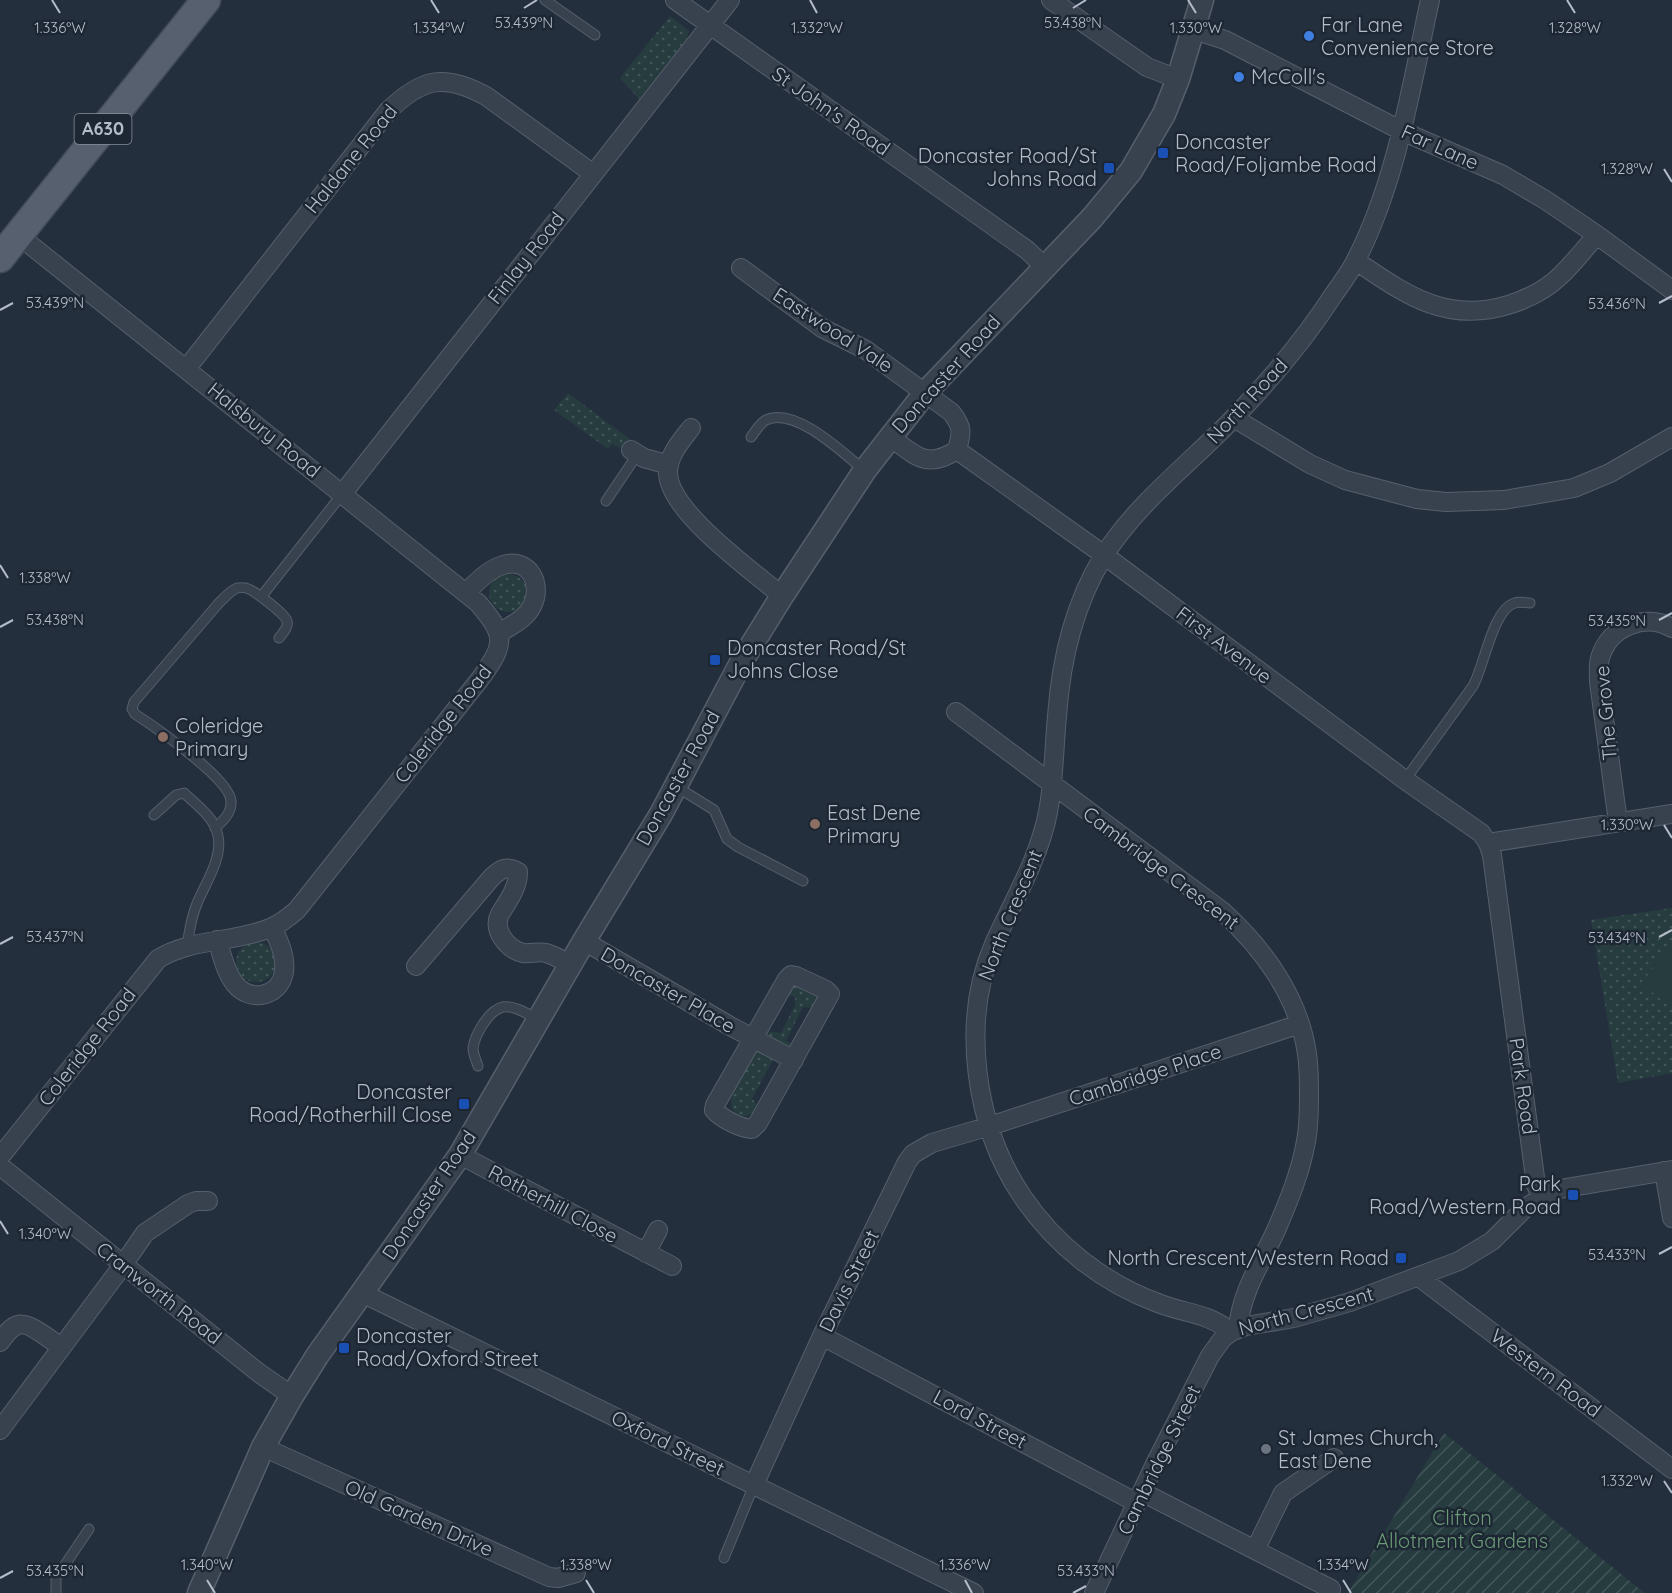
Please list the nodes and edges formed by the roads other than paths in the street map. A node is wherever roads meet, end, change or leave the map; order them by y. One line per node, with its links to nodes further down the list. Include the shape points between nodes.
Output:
1 (206, 0): 14 (main road, A630)
2 (545, 0): 10 (lane)
3 (675, 0): 8 (street, St John's Road)
4 (730, 0): 8 (street, Finlay Road)
5 (1051, 0): 11 (street, via 1147,67)
6 (1202, 0): 9 (street, Doncaster Road)
7 (1430, 0): 12 (street, North Road)
8 (711, 26): 13 (street, Finlay Road); 18 (street, St John's Road, via 1027,250)
9 (1194, 30): 11 (street, Doncaster Road); 12 (street, Far Lane, via 1225,40)
10 (595, 35)
11 (1178, 79): 18 (street, Doncaster Road, via 1164,114 1131,171)
12 (1402, 130): 15 (street, Far Lane, via 1503,175); 17 (street, North Road, via 1382,197)
13 (592, 173): 21 (street, Haldane Road, via 471,88 441,82 413,89 388,111); 32 (street, Finlay Road)
14 (18, 235): 16 (main road, A630); 21 (street, Halsbury Road)
15 (1597, 235): 17 (street, via 1559,277 1539,292 1522,301 1484,310 1463,312 1426,303 1400,291); 20 (street, Far Lane)
16 (0, 258)
17 (1356, 261): 23 (street, North Road, via 1311,330)
18 (1045, 267): 22 (street, Doncaster Road)
19 (741, 268): 22 (street, Eastwood Vale, via 822,328 866,350)
20 (1672, 290)
21 (187, 368): 32 (street, Halsbury Road)
22 (925, 393): 26 (street, Doncaster Road); 28 (street, via 960,423)
23 (1234, 418): 27 (street, via 1310,464 1345,480 1407,497 1446,502 1504,500 1574,488 1610,473); 34 (street, North Road, via 1157,491)
24 (691, 428): 30 (street)
25 (751, 437): 31 (lane, via 769,418 797,421)
26 (890, 437): 28 (street, via 918,458 931,461); 31 (street, Doncaster Road)
27 (1672, 437)
28 (957, 450): 34 (street, First Avenue)
29 (634, 453): 30 (street); 33 (lane)
30 (669, 465): 36 (street, via 671,485 687,511)
31 (865, 470): 36 (street, Doncaster Road)
32 (343, 493): 35 (street, Halsbury Road); 37 (lane)
33 (606, 501)
34 (1104, 555): 43 (street, First Avenue); 44 (street, North Road, via 1085,591 1065,652)
35 (466, 593): 40 (street, Halsbury Road); 40 (street, via 505,564 526,567 533,574 533,605 519,621)
36 (782, 596): 45 (street, Doncaster Road)
37 (261, 597): 41 (lane, via 287,621); 49 (lane, via 246,588 231,591 160,670 132,709 227,789 232,802 230,809)
38 (1530, 603): 43 (lane, via 1516,602 1507,607 1492,630 1473,686)
39 (1672, 628): 48 (street, The Grove, via 1648,621 1634,623 1620,629 1600,658 1599,682)
40 (500, 633): 52 (street, Coleridge Road, via 495,654 480,679 297,909)
41 (279, 638)
42 (956, 712): 44 (street, Cambridge Crescent)
43 (1405, 780): 50 (street, First Avenue, via 1481,833)
44 (1052, 785): 59 (street, Cambridge Crescent, via 1195,889 1240,927 1273,967); 63 (street, North Crescent, via 1042,838 993,946 978,997 976,1053)
45 (675, 786): 51 (lane, via 714,810 727,839); 54 (street, Doncaster Road)
46 (1672, 814): 48 (street)
47 (154, 815): 49 (lane, via 176,795 184,793)
48 (1618, 822): 50 (street)
49 (215, 828): 55 (lane, via 219,837 217,852 196,905)
50 (1488, 843): 68 (street, Park Road, via 1536,1185)
51 (803, 881)
52 (272, 927): 53 (street, Coleridge Road); 53 (street, via 283,955 282,981 257,996 234,983)
53 (217, 940): 55 (street, Coleridge Road)
54 (584, 941): 56 (street, Doncaster Road); 60 (street, Doncaster Place)
55 (187, 946): 65 (street, Coleridge Road, via 163,955 147,969)
56 (571, 964): 57 (street, via 544,952 521,952 509,946 497,927 518,881 518,872 502,868); 58 (street, Doncaster Road)
57 (416, 966)
58 (538, 1020): 62 (lane, via 516,1008 495,1011 473,1046); 64 (street, Doncaster Road)
59 (1300, 1024): 63 (street, Cambridge Place); 77 (street, Cambridge Crescent, via 1307,1054 1307,1138 1278,1227 1249,1285)
60 (752, 1038): 61 (street, Doncaster Place); 61 (street, Doncaster Place, via 791,975 826,990 830,994 828,1000); 61 (street, Doncaster Place, via 714,1110 744,1129 752,1129 758,1123)
61 (794, 1060)
62 (478, 1066)
63 (990, 1126): 77 (street, North Crescent, via 1010,1177 1024,1199 1085,1264 1132,1293 1205,1316); 78 (street, Davis Street, via 932,1143 913,1154)
64 (460, 1155): 72 (street, Rotherhill Close); 76 (street, Doncaster Road)
65 (0, 1157)
66 (0, 1166): 73 (street, Cranworth Road)
67 (1668, 1171): 68 (street, via 1554,1190); 70 (street)
68 (1541, 1196): 75 (street, North Crescent, via 1479,1251)
69 (208, 1201): 73 (street, via 188,1204 153,1226)
70 (1672, 1218)
71 (658, 1230): 72 (street)
72 (646, 1252): 74 (street, Rotherhill Close)
73 (123, 1265): 80 (street); 81 (street, Cranworth Road)
74 (672, 1266)
75 (1419, 1276): 77 (street, North Crescent, via 1326,1310); 85 (street, Western Road)
76 (362, 1293): 81 (street, Doncaster Road); 86 (street, Oxford Street)
77 (1234, 1331): 87 (street, Cambridge Street, via 1223,1338 1210,1356)
78 (822, 1336): 86 (street, Davis Street); 87 (street, Lord Street)
79 (0, 1342): 80 (street, via 12,1328 26,1324)
80 (61, 1347): 82 (street)
81 (292, 1395): 83 (street, Doncaster Road)
82 (0, 1430)
83 (263, 1447): 91 (street, Old Garden Drive, via 549,1577); 94 (street, Doncaster Road)
84 (1334, 1458): 89 (street, via 1283,1493)
85 (1672, 1469)
86 (754, 1485): 90 (lane); 95 (street, Oxford Street)
87 (1140, 1497): 89 (street, Lord Street); 96 (street, Cambridge Street)
88 (89, 1529): 93 (lane, via 56,1578)
89 (1255, 1550): 92 (street, Lord Street)
90 (724, 1558)
91 (576, 1573)
92 (1331, 1589)
93 (56, 1593)
94 (199, 1593)
95 (974, 1593)
96 (1094, 1593)

